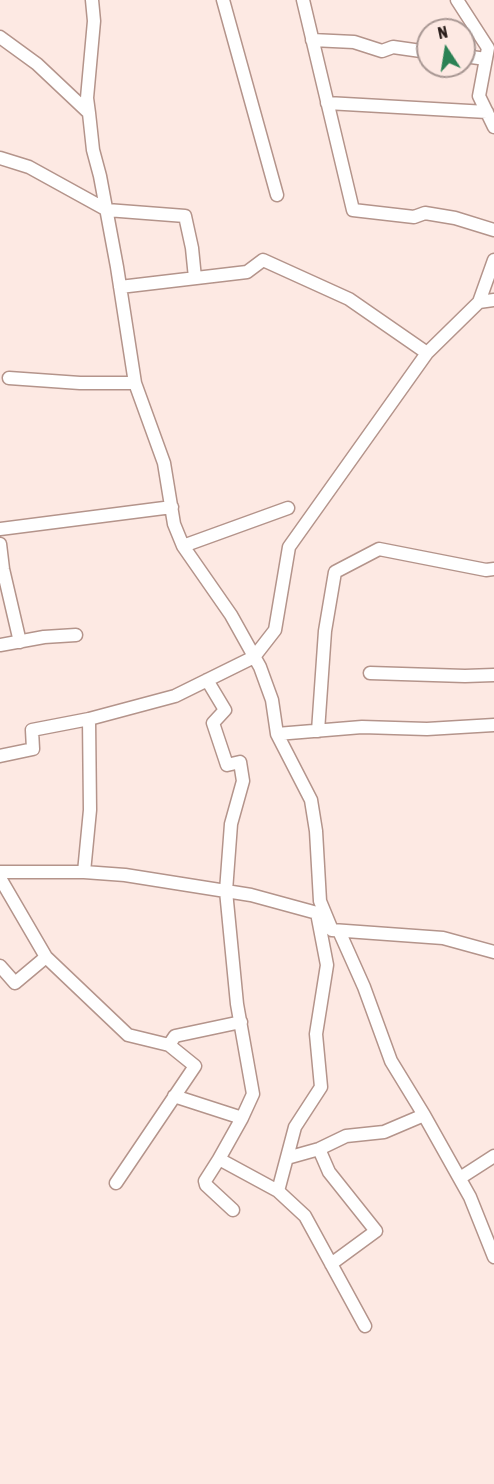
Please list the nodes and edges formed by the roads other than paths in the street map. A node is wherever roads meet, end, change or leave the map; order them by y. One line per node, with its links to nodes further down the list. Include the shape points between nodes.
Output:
1 (92, 0): 12 (street)
2 (224, 0): 15 (street)
3 (303, 0): 6 (street)
4 (457, 0): 8 (street)
5 (4, 39): 9 (street); 12 (street, via 37,64)
6 (312, 40): 7 (street, via 354,42 382,51 393,47); 10 (street)
7 (416, 50)
8 (489, 51): 11 (street, via 479,96)
9 (0, 53)
10 (327, 103): 11 (street); 17 (street, via 353,210 414,217 425,213)
11 (487, 112): 13 (street)
12 (88, 113): 16 (street)
13 (494, 128)
14 (0, 158): 16 (street, via 29,167)
15 (278, 195)
16 (107, 210): 19 (street, via 185,216); 20 (street)
17 (494, 230)
18 (494, 260): 22 (street)
19 (195, 278): 20 (street); 23 (street, via 248,272 263,260 349,299)
20 (120, 287): 25 (street)
21 (494, 300): 22 (street)
22 (478, 302): 23 (street)
23 (427, 353): 35 (street, via 289,547 276,630)
24 (9, 378): 25 (street)
25 (135, 383): 26 (street, via 164,463)
26 (172, 507): 28 (street); 30 (street)
27 (288, 507): 30 (street)
28 (0, 529)
29 (0, 544): 33 (street)
30 (183, 546): 35 (street, via 231,615)
31 (494, 570): 41 (street, via 378,549 335,572 325,631)
32 (75, 635): 33 (street)
33 (20, 642): 34 (street)
34 (0, 645)
35 (254, 657): 38 (street); 42 (street, via 272,700)
36 (370, 673): 37 (street)
37 (494, 675)
38 (207, 680): 39 (street, via 175,696); 46 (street, via 225,710 213,723 227,765 240,762 243,781 231,824)
39 (89, 718): 43 (street, via 32,730 33,749); 44 (street, via 90,810)
40 (494, 725): 41 (street)
41 (318, 730): 42 (street)
42 (277, 734): 48 (street, via 311,800 320,901)
43 (0, 756)
44 (84, 872): 45 (street); 46 (street)
45 (1, 878): 50 (street)
46 (226, 891): 47 (street); 52 (street)
47 (317, 913): 48 (street); 59 (street, via 327,965 316,1034 321,1087 295,1127)
48 (335, 930): 49 (street, via 442,938); 55 (street, via 364,987 391,1061)
49 (494, 952)
50 (46, 957): 51 (street, via 15,983); 53 (street, via 128,1035)
51 (0, 966)
52 (241, 1022): 53 (street, via 175,1036); 56 (street, via 253,1094)
53 (169, 1045): 54 (street, via 195,1065)
54 (174, 1096): 56 (street); 62 (street)
55 (424, 1115): 57 (street, via 384,1132 346,1136); 61 (street)
56 (242, 1118): 60 (street)
57 (319, 1149): 59 (street); 66 (street, via 329,1172 376,1231)
58 (494, 1156): 61 (street)
59 (287, 1158): 63 (street)
60 (219, 1159): 63 (street); 64 (street, via 206,1185)
61 (460, 1178): 65 (street)
62 (116, 1183)
63 (278, 1191): 66 (street, via 305,1216)
64 (233, 1210)
65 (494, 1257)
66 (331, 1264): 67 (street)
67 (365, 1326)

